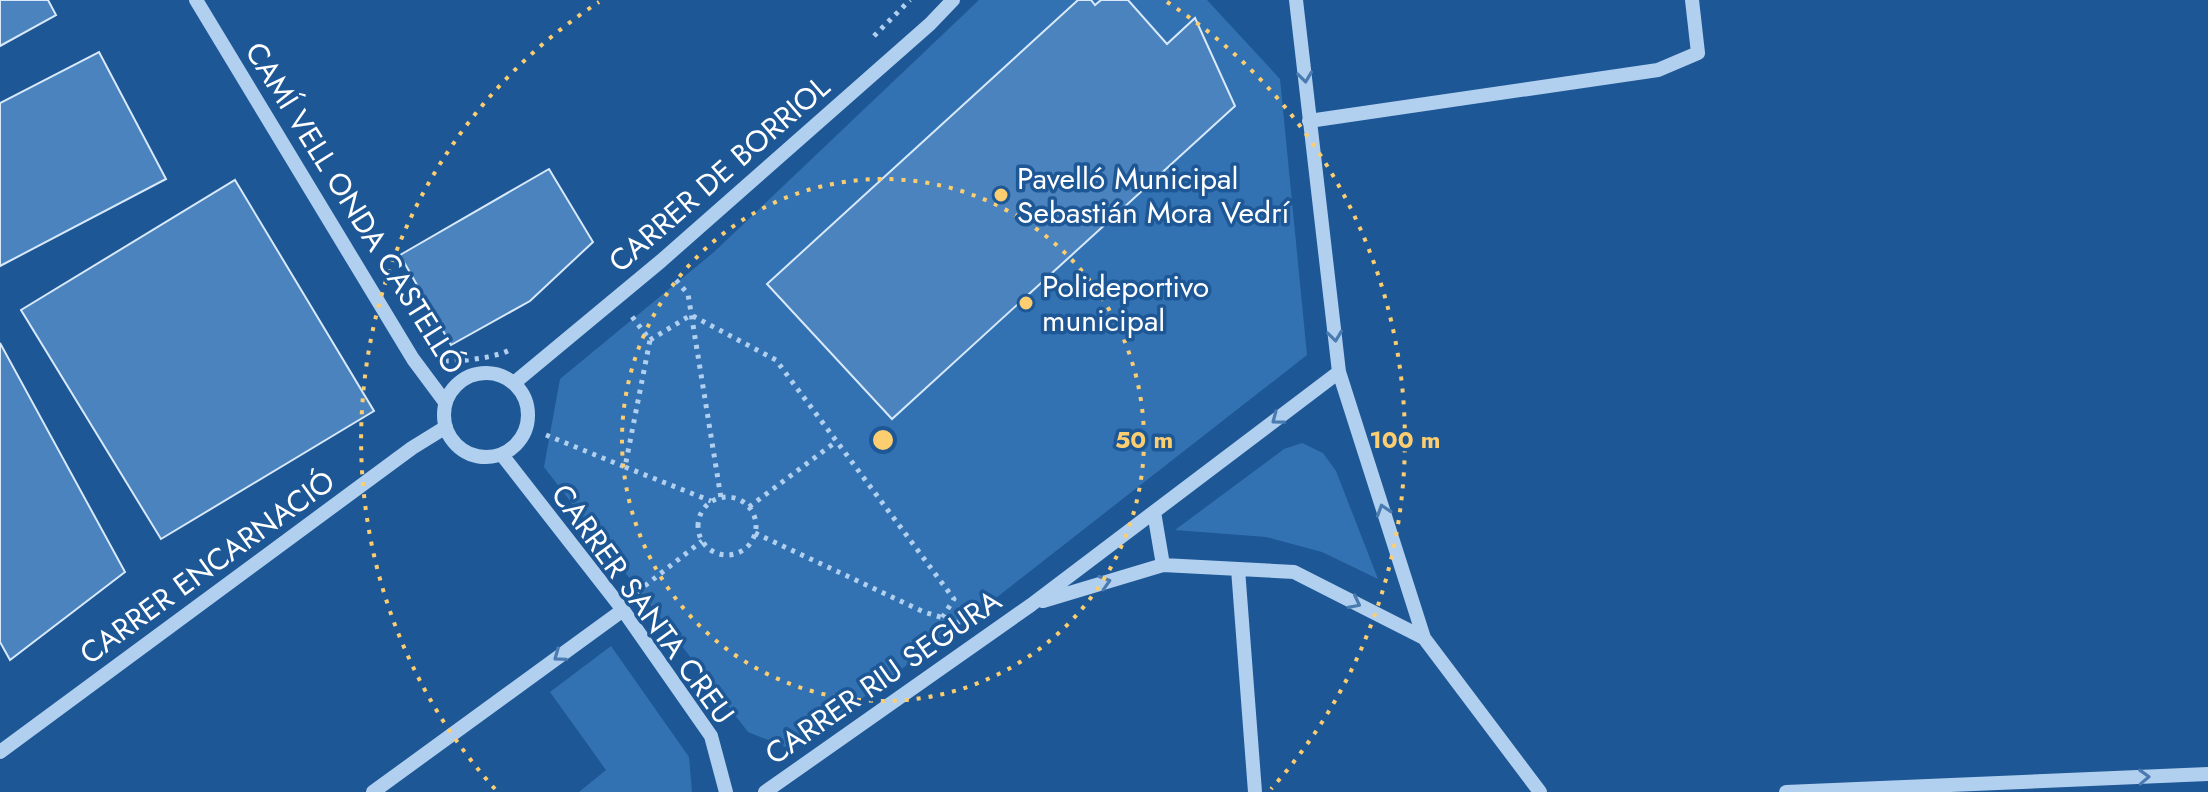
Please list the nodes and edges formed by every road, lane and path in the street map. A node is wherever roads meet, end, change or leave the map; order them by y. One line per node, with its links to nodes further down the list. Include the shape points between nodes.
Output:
1 (196, 0): 13 (street, CAMÍ VELL ONDA CASTELLÓ)
2 (910, 0): 6 (path)
3 (953, 0): 15 (street, CARRER DE BORRIOL, via 766,171)
4 (1296, 0): 7 (street, one-way to 7)
5 (1692, 0): 7 (street, via 1698,53 1658,70)
6 (866, 45)
7 (1309, 121): 14 (street, one-way to 14)
8 (675, 279): 10 (path, via 688,294)
9 (629, 314): 11 (path)
10 (691, 315): 11 (path); 19 (path, via 776,360); 22 (path)
11 (650, 340): 21 (path)
12 (520, 342): 13 (path, via 508,352 455,362 444,361 431,345)
13 (413, 359): 16 (street, CAMÍ VELL ONDA CASTELLÓ)
14 (1339, 372): 25 (street, CARRER RIU SEGURA, one-way to 25); 33 (street, one-way to 14)
15 (514, 383): 16 (street, via 498,374 470,375); 20 (street, via 527,403 527,427 522,439)
16 (445, 402): 17 (street)
17 (446, 427): 20 (street, via 468,453 484,458); 35 (street, CARRER ENCARNACIÓ)
18 (546, 435): 21 (path)
19 (837, 441): 24 (path); 32 (path, via 954,599)
20 (502, 455): 31 (street, CARRER SANTA CREU)
21 (625, 467): 23 (path)
22 (721, 498): 23 (path); 24 (path, via 732,497)
23 (711, 501): 27 (path, via 699,517)
24 (749, 507): 26 (path)
25 (1154, 512): 28 (street); 30 (street, CARRER RIU SEGURA)
26 (755, 533): 27 (path, via 749,546 731,555 717,553); 32 (path)
27 (702, 541): 31 (path)
28 (1163, 565): 29 (street); 30 (street, one-way to 28)
29 (1238, 569): 33 (street, one-way to 33, via 1294,572); 40 (street)
30 (1031, 605): 34 (street, CARRER RIU SEGURA)
31 (621, 608): 37 (street, one-way to 37); 38 (street, CARRER SANTA CREU, via 711,736)
32 (942, 618): 34 (path, via 956,622)
33 (1424, 638): 41 (street)
34 (974, 645): 39 (street, CARRER RIU SEGURA)
35 (0, 752)
36 (2208, 774): 42 (street, one-way to 36)
37 (373, 792)
38 (726, 792)
39 (765, 792)
40 (1255, 792)
41 (1540, 792)
42 (1786, 792)

